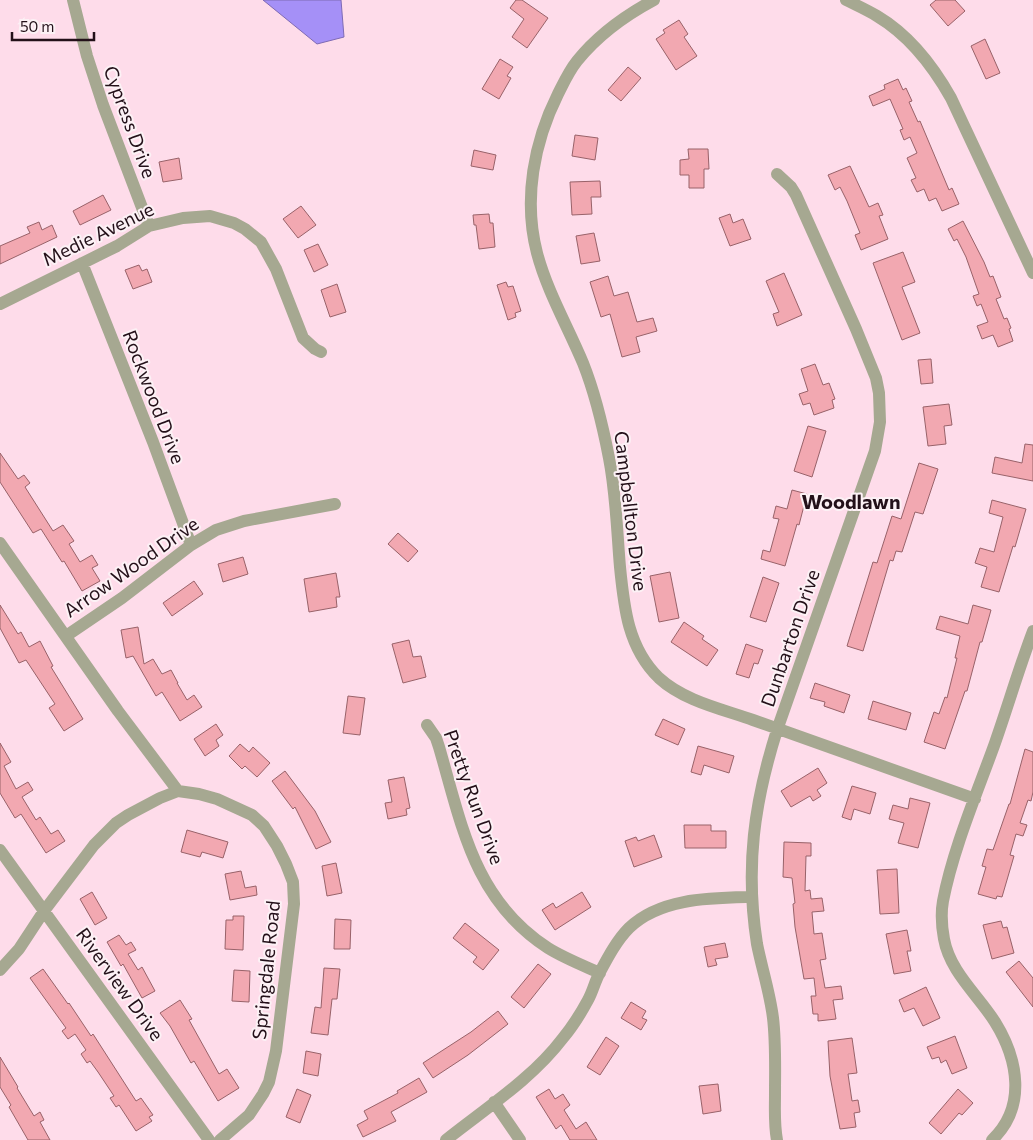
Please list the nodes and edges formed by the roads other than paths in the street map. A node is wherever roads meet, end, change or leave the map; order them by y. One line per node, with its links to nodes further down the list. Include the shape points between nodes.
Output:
1 (73, 0): 5 (street, Cypress Drive, via 95,81)
2 (654, 0): 16 (street, Campbellton Drive, via 609,30 569,72 553,105 536,155 530,200 533,235 542,269 584,366 610,460 624,604 628,625 642,657 661,679 685,696)
3 (846, 0): 7 (street, via 878,17 909,40 942,82)
4 (777, 174): 16 (street, Dunbarton Drive, via 796,195 856,329 876,378 880,407 875,451)
5 (149, 226): 6 (street, Medie Avenue); 9 (street, Medie Avenue, via 210,216 234,223 255,237 276,269 303,338)
6 (82, 263): 8 (street, Medie Avenue); 12 (street, Rockwood Drive)
7 (1033, 273)
8 (0, 304)
9 (321, 352)
10 (335, 504): 12 (street, Arrow Wood Drive, via 230,525)
11 (0, 543): 14 (street)
12 (191, 545): 14 (street, Arrow Wood Drive)
13 (1033, 632): 18 (street)
14 (66, 636): 17 (street)
15 (427, 725): 23 (street, Pretty Run Drive, via 436,738 470,851 498,903 519,926 548,948)
16 (777, 730): 18 (street, Campbellton Drive); 20 (street, Dunbarton Drive, via 757,811 751,856)
17 (178, 792): 21 (street, via 144,805 116,823 94,845); 26 (street, Springdale Road, via 217,799 252,815 277,846 293,882 294,904 273,1069 257,1105 241,1124)
18 (975, 799): 30 (street, via 942,902 943,928 951,960 995,1022 1014,1070 1017,1088 1014,1104)
19 (0, 850): 21 (street, Riverview Drive)
20 (751, 897): 23 (street, via 678,904 647,914 621,937); 29 (street, Dunbarton Drive, via 773,1017 774,1125)
21 (44, 911): 22 (street, via 19,949); 25 (street, Riverview Drive)
22 (0, 970)
23 (600, 973): 24 (street, via 589,999 564,1038 536,1068)
24 (494, 1102): 27 (street); 28 (street)
25 (209, 1140)
26 (220, 1140)
27 (446, 1140)
28 (520, 1140)
29 (777, 1140)
30 (992, 1140)

